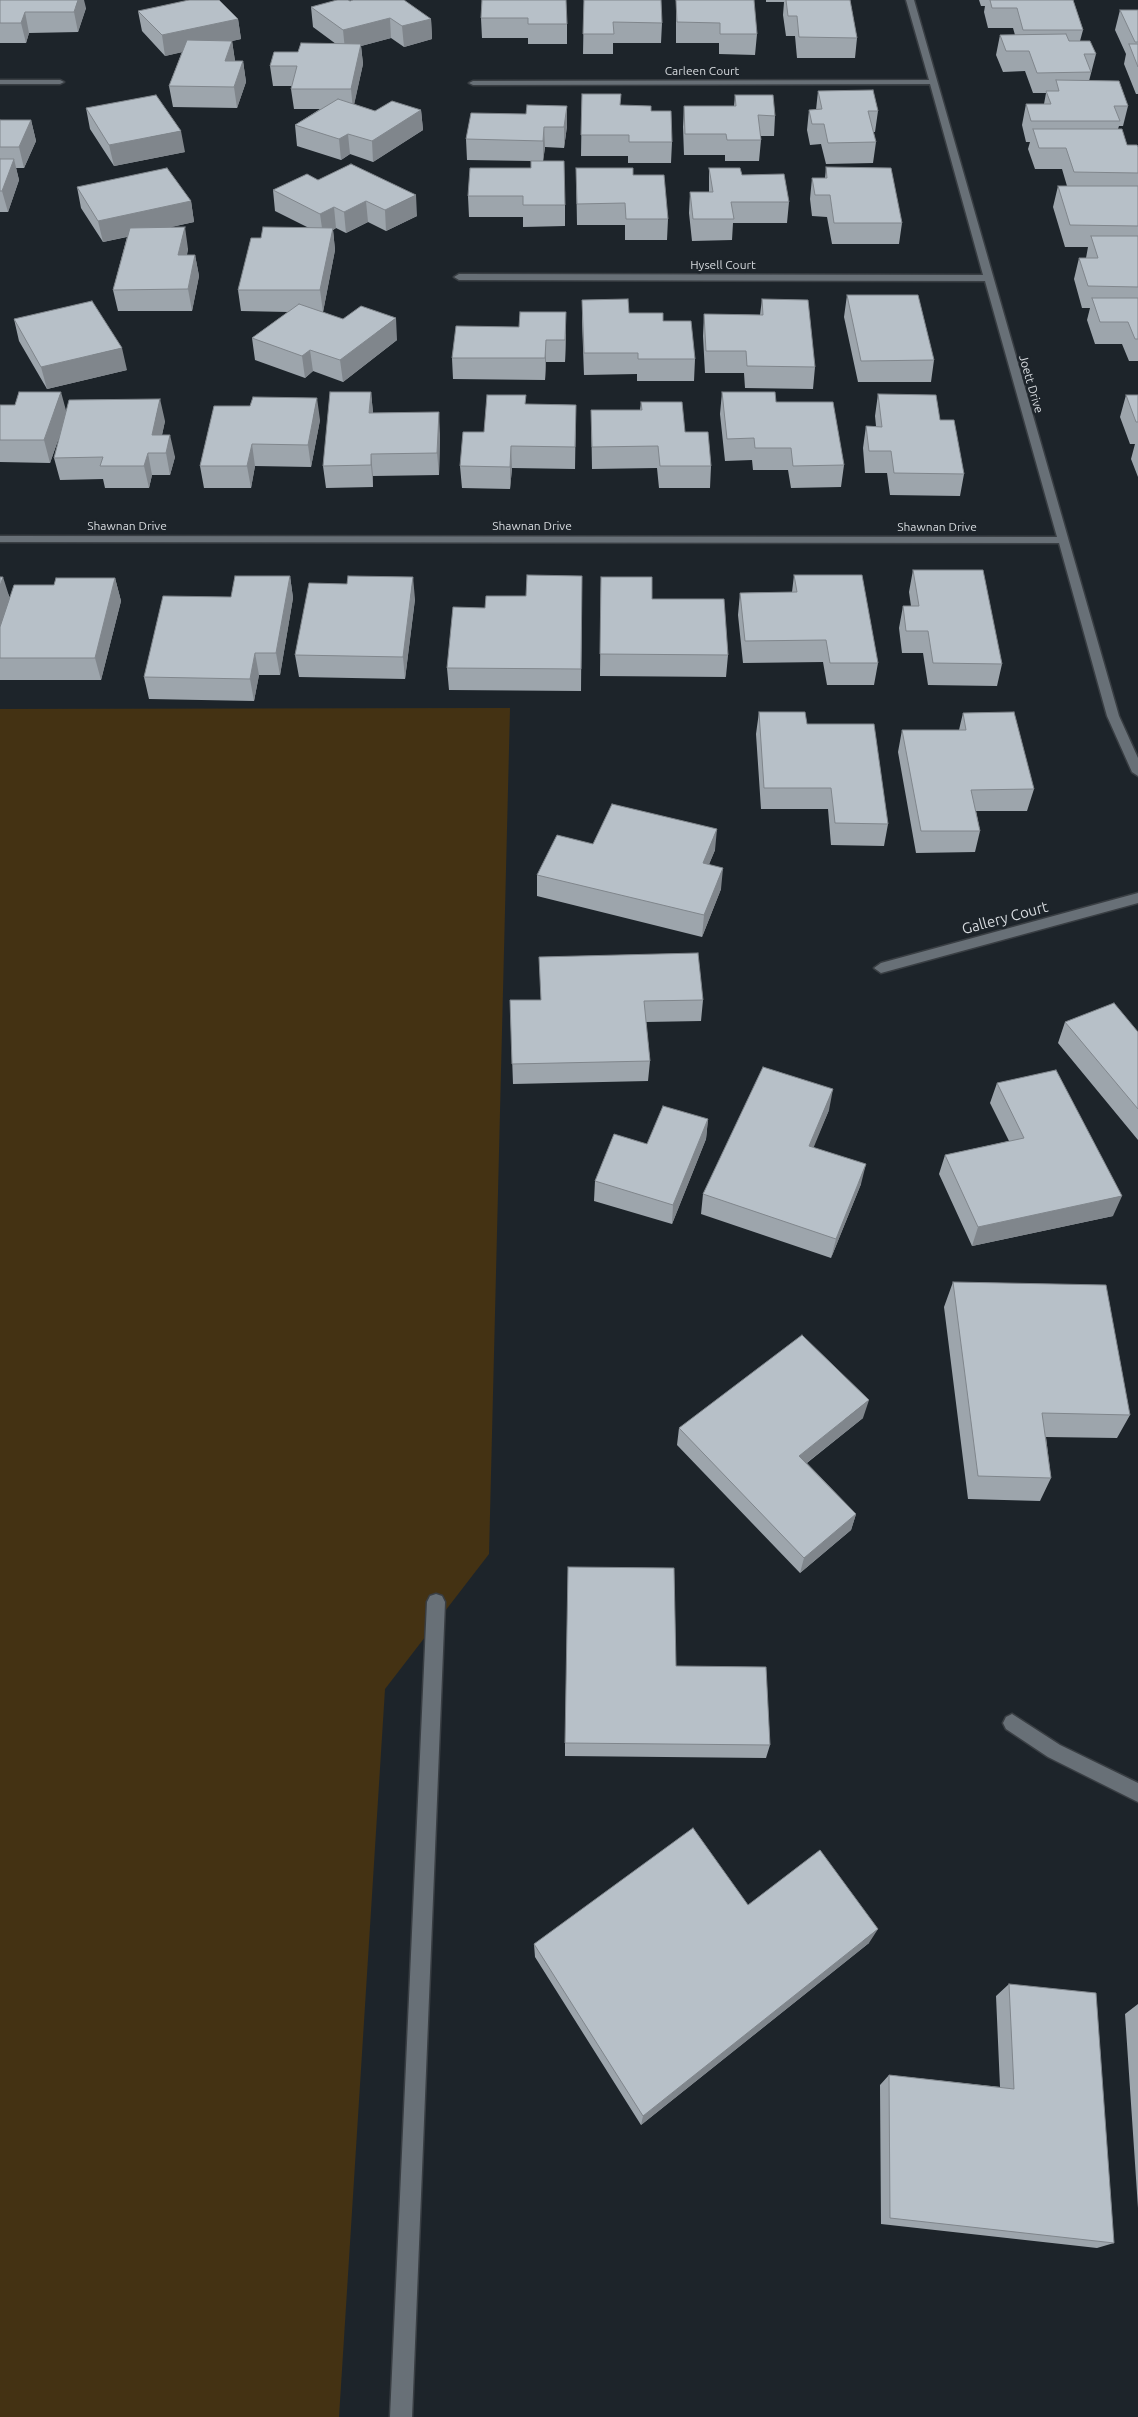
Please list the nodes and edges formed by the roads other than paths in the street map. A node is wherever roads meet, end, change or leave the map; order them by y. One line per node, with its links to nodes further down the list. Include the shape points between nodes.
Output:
1 (910, 0): 4 (street, Joett Drive)
2 (0, 82): 3 (street)
3 (60, 82)
4 (932, 82): 5 (street, Carleen Court); 7 (street, Joett Drive)
5 (473, 83)
6 (459, 277): 7 (street, Hysell Court)
7 (987, 278): 9 (street, Joett Drive)
8 (0, 539): 9 (street, Shawnan Drive)
9 (1064, 540): 10 (street, Joett Drive, via 1113,716)
10 (1138, 772)
11 (1138, 898): 12 (street, Gallery Court)
12 (881, 968)
13 (436, 1602): 16 (street)
14 (1012, 1723): 15 (street, via 1054,1751)
15 (1138, 1792)
16 (401, 2417)

